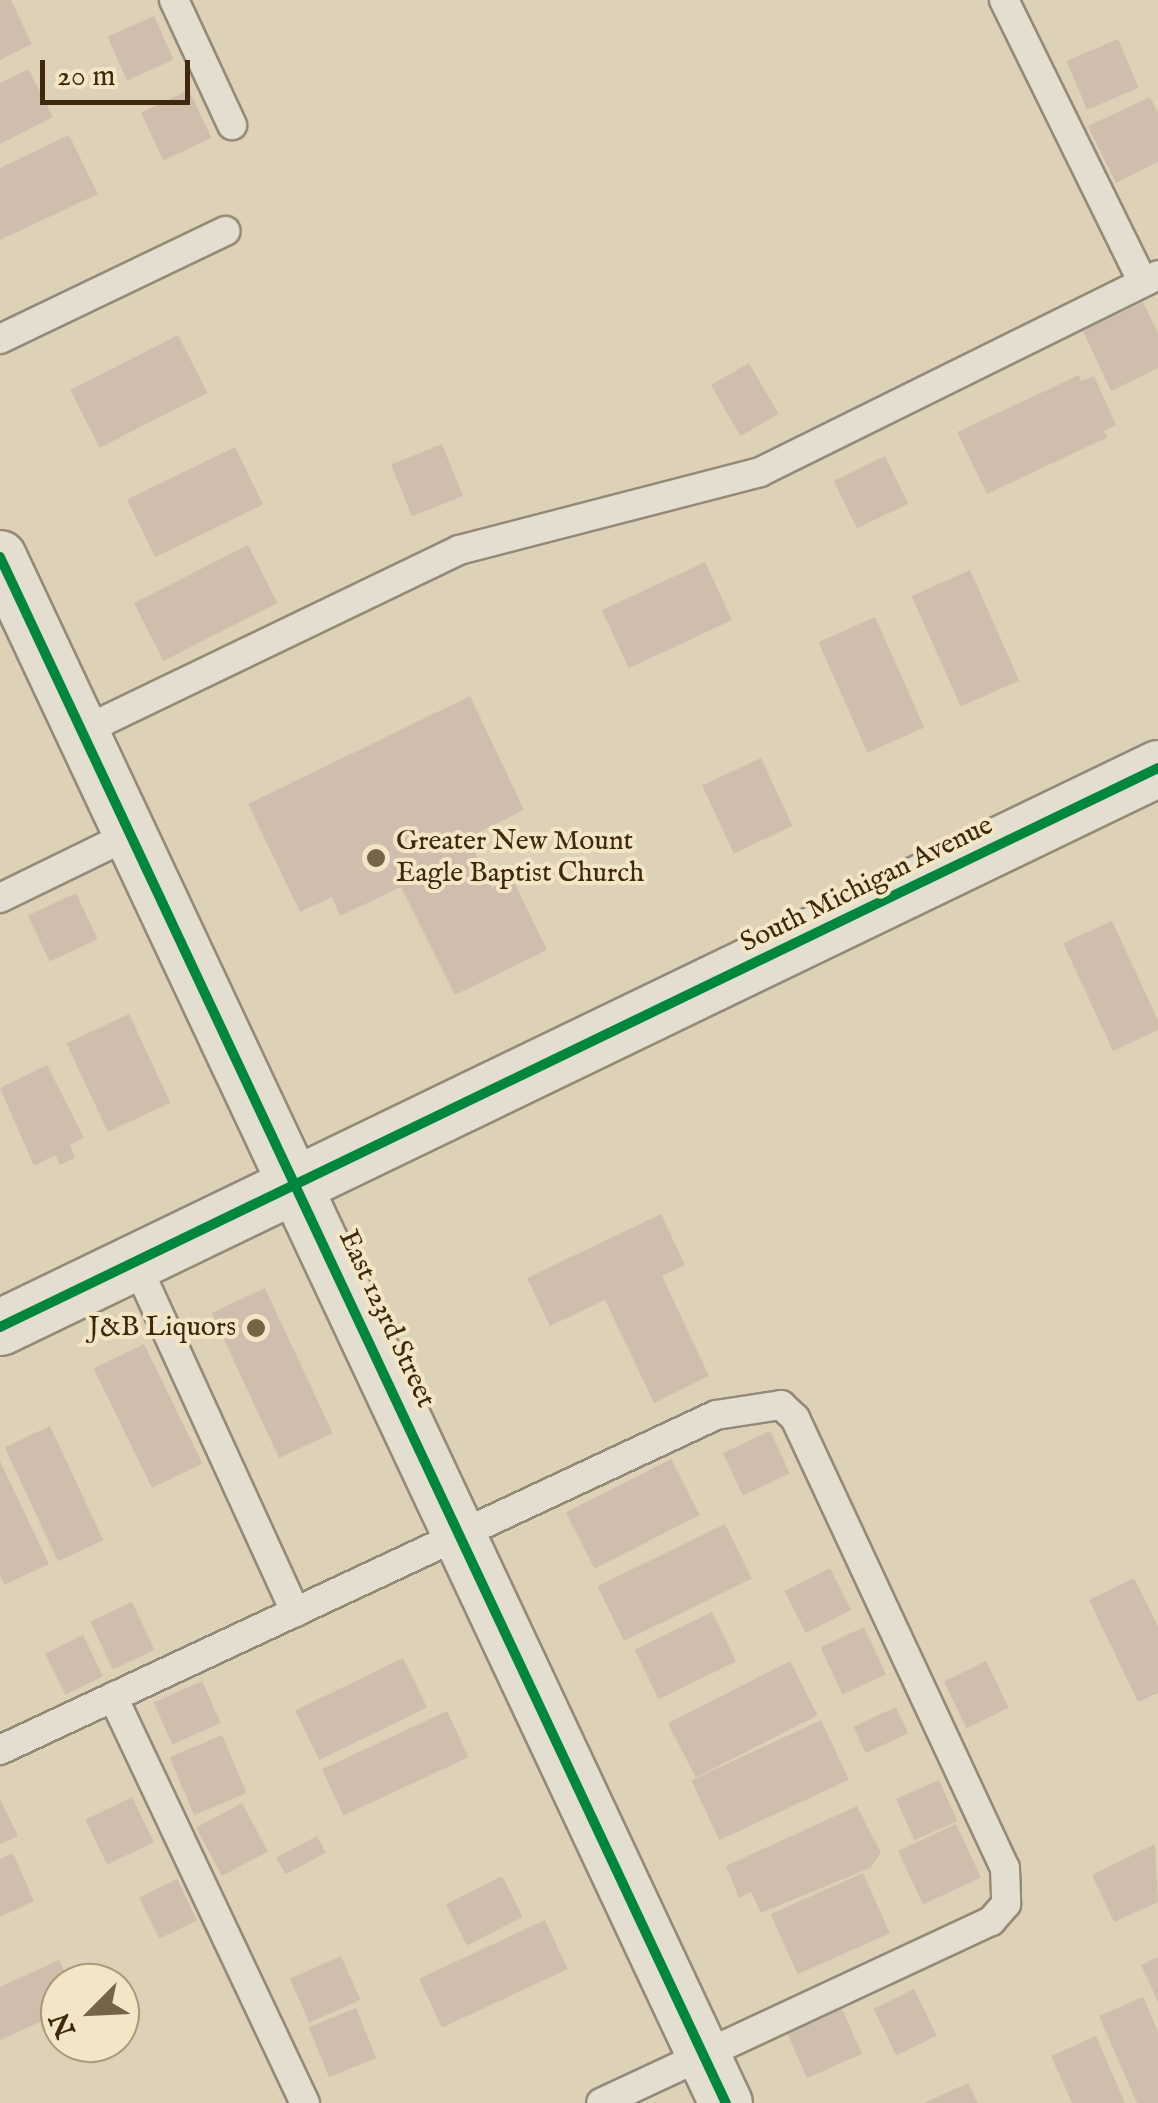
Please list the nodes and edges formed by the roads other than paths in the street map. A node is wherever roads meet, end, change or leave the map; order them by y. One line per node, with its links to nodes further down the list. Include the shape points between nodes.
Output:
1 (174, 0): 3 (lane)
2 (1004, 0): 5 (lane)
3 (232, 125)
4 (225, 232): 6 (lane)
5 (1150, 279): 8 (lane, via 760,472 459,550)
6 (0, 339)
7 (0, 558): 8 (street, East 123rd Street)
8 (83, 731): 10 (street, East 123rd Street)
9 (1158, 768): 12 (main road, South Michigan Avenue)
10 (131, 834): 11 (lane); 12 (street, East 123rd Street)
11 (0, 898)
12 (300, 1188): 13 (main road, South Michigan Avenue); 15 (street, East 123rd Street)
13 (136, 1264): 14 (main road, South Michigan Avenue); 16 (lane)
14 (0, 1327)
15 (461, 1534): 16 (lane); 19 (street, East 123rd Street); 19 (lane, via 716,1415 781,1405 795,1418 1006,1868 1006,1904 991,1921)
16 (295, 1612): 17 (lane)
17 (113, 1697): 18 (lane); 20 (lane)
18 (0, 1750)
19 (704, 2055): 21 (lane); 22 (street, East 123rd Street)
20 (305, 2103)
21 (602, 2103)
22 (726, 2103)

